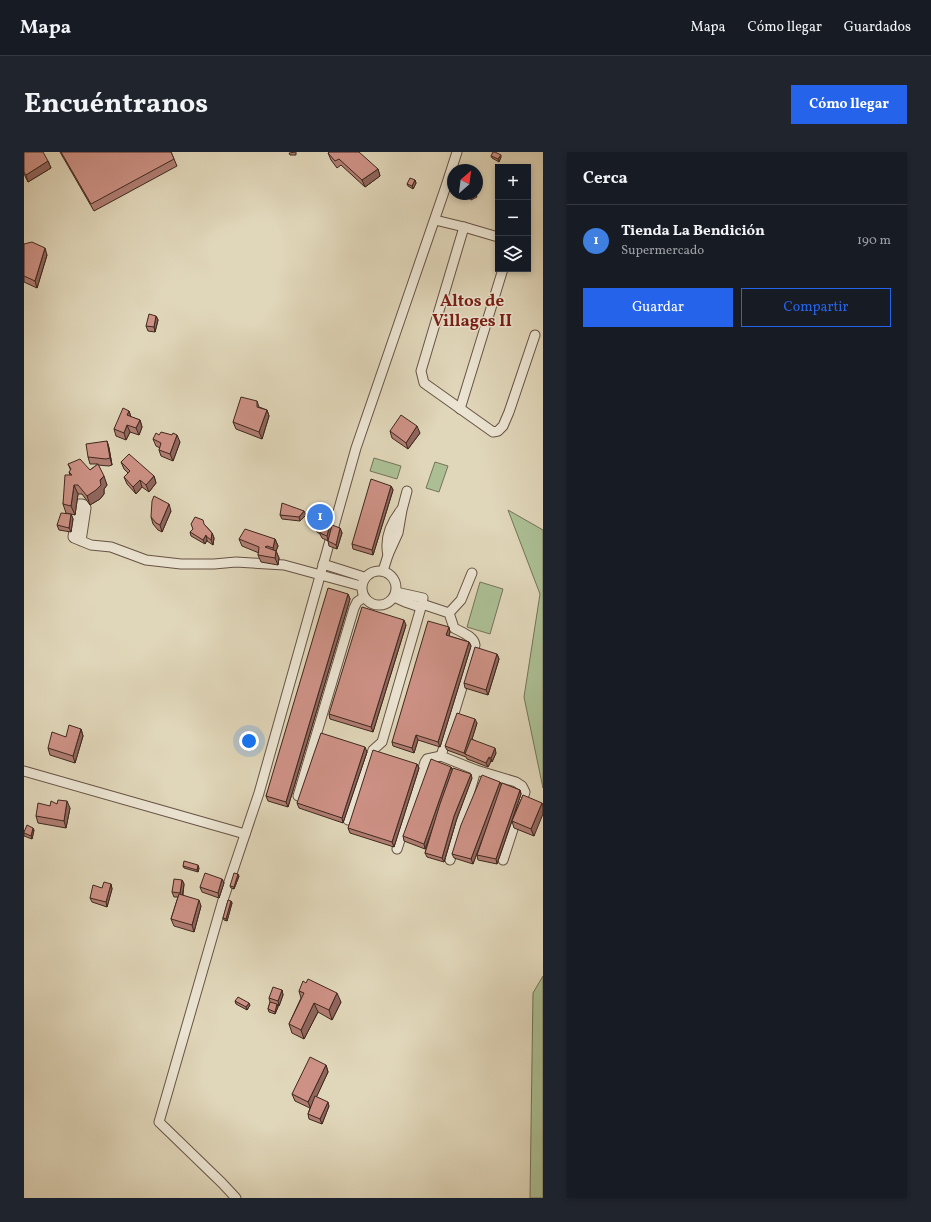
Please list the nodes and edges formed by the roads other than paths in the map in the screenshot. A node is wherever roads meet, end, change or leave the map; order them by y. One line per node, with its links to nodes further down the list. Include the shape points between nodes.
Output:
1 (457, 152): 2 (street)
2 (435, 220): 3 (street); 10 (street, via 356,448)
3 (464, 227): 4 (street); 7 (street, via 421,371 424,383)
4 (495, 236)
5 (502, 272): 7 (street)
6 (535, 335): 7 (street, via 509,412 498,431 493,432)
7 (460, 409)
8 (407, 491): 11 (street, via 402,510 395,518 388,536 388,555)
9 (81, 541): 13 (street, via 111,547 146,560 181,564 236,562 284,565)
10 (323, 564): 13 (street); 14 (street)
11 (383, 571): 14 (street, via 371,572); 15 (street, via 395,580)
12 (472, 573): 18 (street, via 461,600)
13 (320, 574): 14 (street); 24 (street, via 259,793)
14 (363, 582): 16 (street)
15 (395, 594): 16 (street, via 385,604 379,605); 17 (street, via 405,602 420,607)
16 (364, 597): 22 (street, via 354,608)
17 (422, 604): 18 (street); 23 (street, via 382,742 372,750)
18 (449, 613): 19 (street, via 454,628 475,641 475,645)
19 (441, 756): 20 (street); 25 (street, via 424,762)
20 (476, 770): 26 (street); 27 (street, via 516,782 522,786 524,792)
21 (24, 771): 24 (street)
22 (298, 796)
23 (348, 820)
24 (245, 834): 28 (street, via 223,900 159,1122)
25 (397, 849)
26 (450, 860)
27 (503, 860)
28 (236, 1198)

